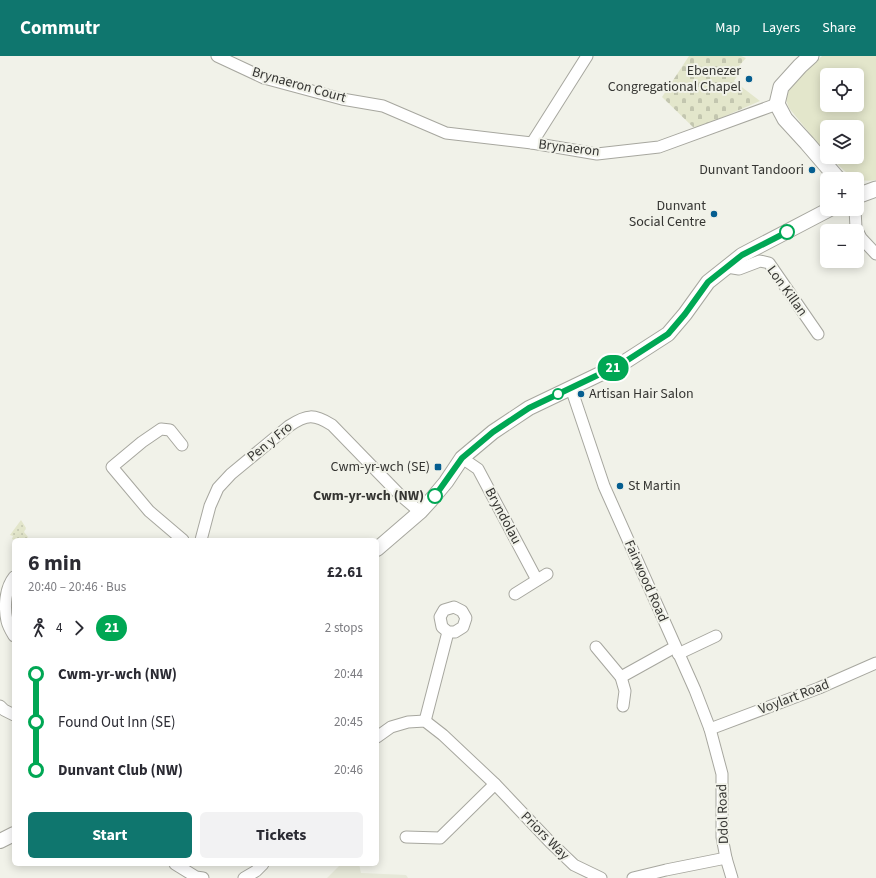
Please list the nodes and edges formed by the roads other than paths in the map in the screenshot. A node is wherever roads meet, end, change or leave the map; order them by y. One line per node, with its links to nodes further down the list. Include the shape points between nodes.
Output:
1 (217, 56): 5 (street, Brynaeron Court, via 264,78 342,99)
2 (587, 56): 6 (street)
3 (811, 56): 4 (main road, via 781,87)
4 (777, 104): 6 (street, Brynaeron, via 659,147 596,154); 7 (main road, via 785,119)
5 (383, 106): 6 (street, Brynaeron, via 446,133)
6 (532, 143)
7 (832, 172)
8 (876, 189): 9 (main road)
9 (864, 193)
10 (820, 214): 13 (street, via 742,255)
11 (855, 216): 12 (street, via 856,228 861,238)
12 (876, 254)
13 (727, 267): 14 (street, Lon Killan, via 739,269 760,260 769,263); 15 (street, via 708,282 668,334 623,363)
14 (818, 334)
15 (571, 388): 17 (street, via 529,408 493,432); 30 (street, Fairwood Road, via 604,486)
16 (182, 445): 19 (street, via 170,430 161,429 112,467 149,510)
17 (462, 458): 18 (street, via 432,500); 24 (street, Bryndolau, via 478,470)
18 (420, 512): 20 (street, Pen y Fro, via 332,425 313,416 299,419 289,426 218,488); 21 (street)
19 (181, 538)
20 (202, 538)
21 (379, 547)
22 (547, 574): 24 (street)
23 (12, 579): 26 (street, via 5,603 7,623)
24 (537, 580): 25 (street)
25 (514, 594)
26 (12, 632)
27 (448, 632): 36 (street)
28 (716, 636): 30 (street)
29 (596, 647): 32 (street)
30 (677, 651): 32 (street); 37 (street, Fairwood Road)
31 (876, 663): 37 (street, Voylart Road, via 819,688)
32 (621, 677): 34 (street, via 625,691)
33 (0, 706): 35 (street)
34 (623, 706)
35 (12, 715)
36 (424, 721): 38 (street, via 391,727); 40 (street, Priors Way, via 443,735)
37 (710, 729): 39 (street, Fairwood Road)
38 (379, 736)
39 (722, 774): 44 (street, Ddol Road, via 722,837)
40 (495, 784): 42 (street, via 440,838); 49 (street, Priors Way, via 574,865)
41 (12, 835): 43 (street)
42 (406, 837)
43 (0, 841)
44 (726, 858): 50 (street); 51 (street, Ddol Road)
45 (178, 866): 47 (street)
46 (261, 866): 48 (street)
47 (202, 878)
48 (244, 878)
49 (601, 878)
50 (633, 878)
51 (732, 878)

